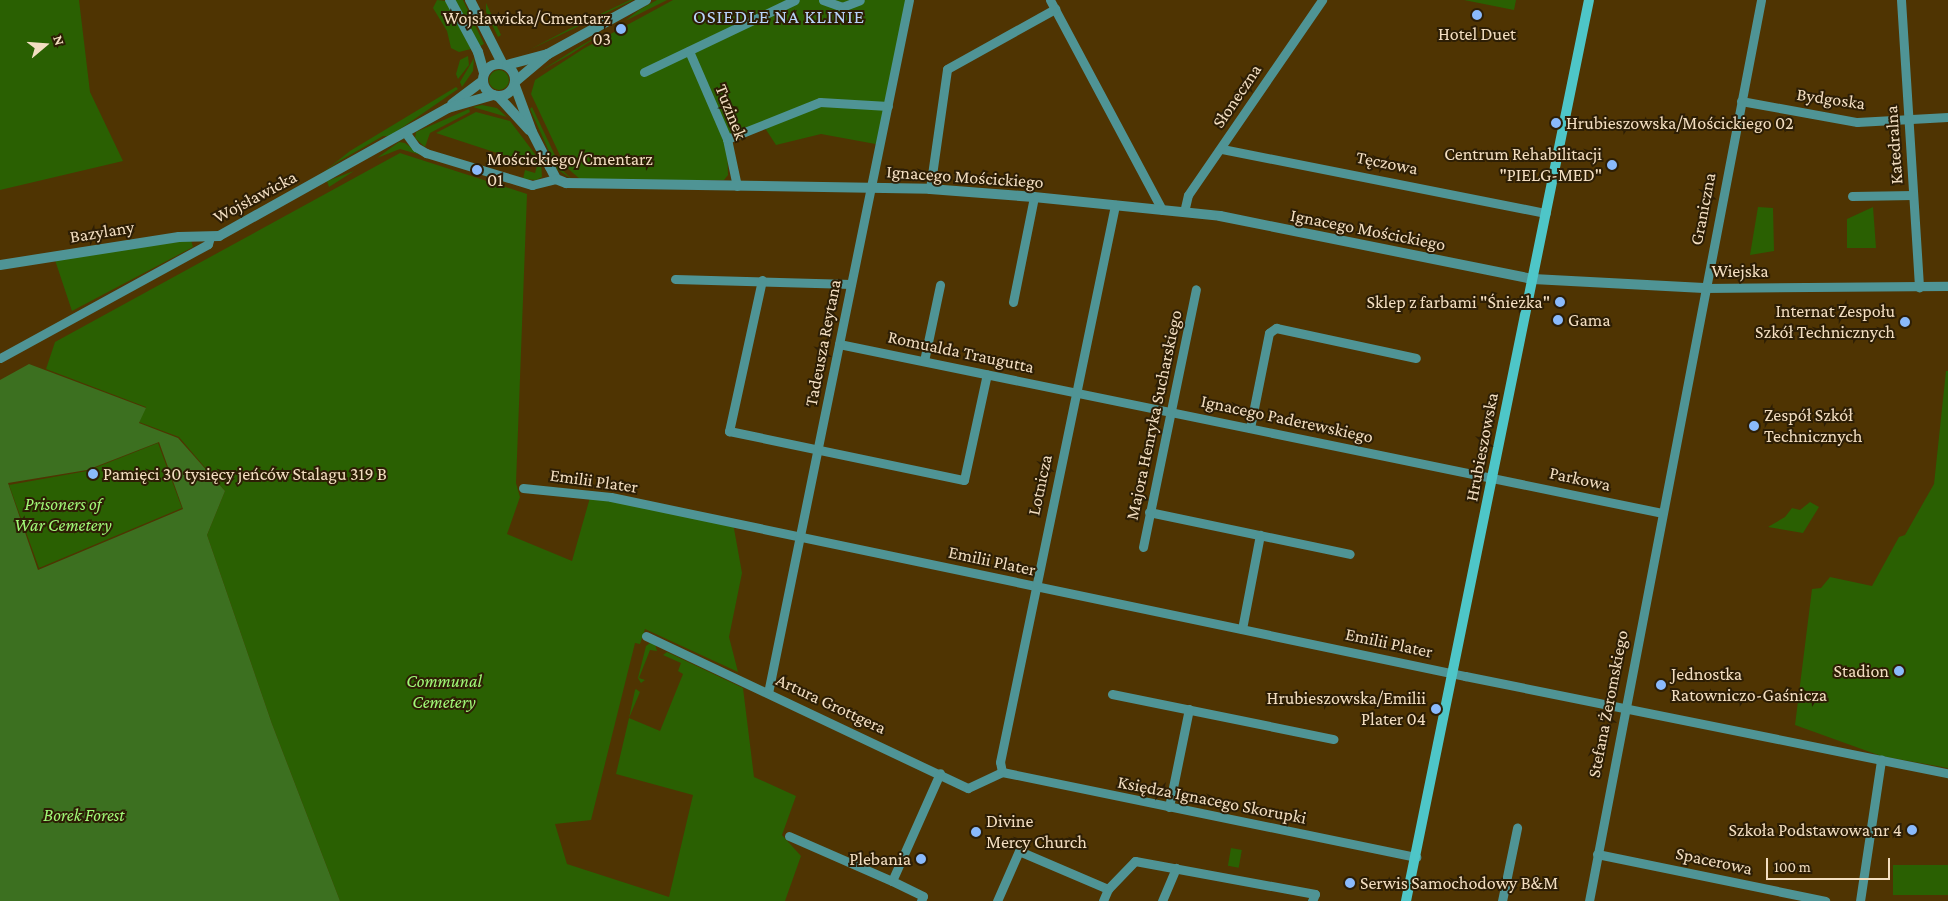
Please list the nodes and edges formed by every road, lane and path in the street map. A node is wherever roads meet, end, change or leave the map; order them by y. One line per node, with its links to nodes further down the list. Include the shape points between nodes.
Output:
1 (450, 0): 18 (street, via 478,52)
2 (470, 0): 16 (street)
3 (646, 0): 15 (street)
4 (795, 0): 14 (street)
5 (823, 0): 6 (street, via 842,7)
6 (860, 0)
7 (909, 0): 22 (street, Tadeusza Reytana)
8 (1050, 0): 13 (street)
9 (1322, 0): 29 (street, Słoneczna)
10 (1589, 0): 40 (main road, Hrubieszowska)
11 (1761, 0): 21 (street, Graniczna)
12 (1901, 0): 25 (street, Katedralna)
13 (1055, 9): 33 (street, via 947,69); 38 (street)
14 (688, 52): 17 (street); 28 (street, Tuzinek)
15 (548, 54): 16 (street); 19 (street)
16 (505, 64): 18 (street, via 491,65); 19 (street, via 512,69)
17 (644, 72)
18 (483, 77): 20 (street); 23 (street, Wojsławicka)
19 (516, 83): 20 (street, via 508,94); 27 (street)
20 (495, 96): 23 (street, Wojsławicka); 27 (street)
21 (1741, 101): 25 (street, Bydgoska, via 1857,122); 50 (street, Graniczna)
22 (888, 106): 28 (street, via 820,102); 32 (street, Tadeusza Reytana)
23 (448, 108): 26 (street, Wojsławicka)
24 (1948, 117): 25 (street, Bydgoska)
25 (1909, 120): 34 (street, Katedralna)
26 (405, 132): 30 (street, via 416,147 426,153 532,185); 41 (street, Wojsławicka, via 232,230)
27 (532, 132): 30 (street)
28 (727, 139): 31 (street, Tuzinek)
29 (1222, 149): 39 (street, Słoneczna, via 1188,196); 40 (street, Tęczowa)
30 (556, 179): 31 (street, Ignacego Mościckiego, via 573,184)
31 (737, 186): 32 (street, Ignacego Mościckiego)
32 (873, 187): 33 (street, Ignacego Mościckiego); 46 (street, Tadeusza Reytana)
33 (930, 189): 36 (street, Ignacego Mościckiego)
34 (1913, 195): 35 (street); 49 (street, Katedralna)
35 (1852, 196)
36 (1034, 197): 37 (street, Ignacego Mościckiego); 52 (street)
37 (1115, 205): 38 (street, Ignacego Mościckiego); 58 (street, Lotnicza)
38 (1162, 210): 39 (street, Ignacego Mościckiego)
39 (1184, 212): 44 (street, Ignacego Mościckiego)
40 (1546, 213): 44 (main road, Hrubieszowska)
41 (210, 237): 42 (street, Bazylany, via 179,237); 54 (street, Wojsławicka, via 208,244)
42 (0, 265)
43 (675, 279): 45 (street)
44 (1533, 279): 50 (street, Wiejska); 62 (main road, Hrubieszowska)
45 (762, 280): 46 (street); 61 (street, via 729,431)
46 (851, 284): 53 (street, Tadeusza Reytana)
47 (940, 285): 56 (street)
48 (1948, 286): 49 (street, Wiejska)
49 (1919, 287): 50 (street, Wiejska)
50 (1704, 288): 65 (street, Graniczna)
51 (1196, 289): 59 (street, Majora Henryka Sucharskiego)
52 (1013, 302)
53 (839, 344): 56 (street, Romualda Traugutta); 61 (street, Tadeusza Reytana)
54 (0, 358)
55 (1416, 358): 60 (street, via 1276,328 1269,333)
56 (924, 361): 57 (street, Romualda Traugutta)
57 (986, 374): 58 (street, Romualda Traugutta); 61 (street, via 964,480)
58 (1076, 392): 59 (street, Ignacego Paderewskiego); 70 (street, Lotnicza)
59 (1170, 412): 60 (street, Ignacego Paderewskiego); 64 (street, Majora Henryka Sucharskiego)
60 (1250, 428): 62 (street, Ignacego Paderewskiego)
61 (818, 451): 67 (street, Tadeusza Reytana)
62 (1492, 478): 65 (street, Parkowa); 73 (main road, Hrubieszowska)
63 (523, 488): 67 (street, Emilii Plater, via 611,496)
64 (1149, 512): 66 (street); 68 (street, Majora Henryka Sucharskiego)
65 (1662, 512): 76 (street, Stefana Żeromskiego)
66 (1260, 535): 69 (street); 71 (street)
67 (800, 538): 70 (street, Emilii Plater); 74 (street, Tadeusza Reytana)
68 (1143, 547)
69 (1350, 554)
70 (1036, 587): 71 (street, Emilii Plater); 80 (street, Lotnicza, via 1000,762)
71 (1242, 629): 73 (street, Emilii Plater)
72 (646, 636): 74 (street, Artura Grottgera)
73 (1454, 674): 76 (street, Emilii Plater); 87 (main road, Hrubieszowska)
74 (768, 693): 81 (street, Artura Grottgera)
75 (1112, 694): 77 (street)
76 (1624, 708): 79 (street, Emilii Plater); 86 (street, Stefana Żeromskiego)
77 (1189, 709): 78 (street); 83 (street)
78 (1333, 738)
79 (1881, 760): 82 (street, Emilii Plater); 100 (street)
80 (1002, 772): 81 (street, Artura Grottgera, via 968,788); 83 (street, Księdza Ignacego Skorupki)
81 (940, 773): 89 (street)
82 (1948, 773)
83 (1169, 807): 87 (street, Księdza Ignacego Skorupki)
84 (1517, 828): 97 (street)
85 (788, 836): 89 (street)
86 (1597, 854): 98 (street, Stefana Żeromskiego); 99 (street, Spacerowa)
87 (1416, 857): 96 (main road, Hrubieszowska)
88 (1176, 868): 90 (street, via 1135,861); 94 (street); 95 (street, via 1315,894)
89 (892, 880): 91 (street, via 923,896)
90 (1108, 889): 92 (street, via 1019,851); 93 (street)
91 (920, 901)
92 (996, 901)
93 (1102, 901)
94 (1162, 901)
95 (1312, 901)
96 (1406, 901)
97 (1502, 901)
98 (1589, 901)
99 (1825, 901)
100 (1860, 901)

